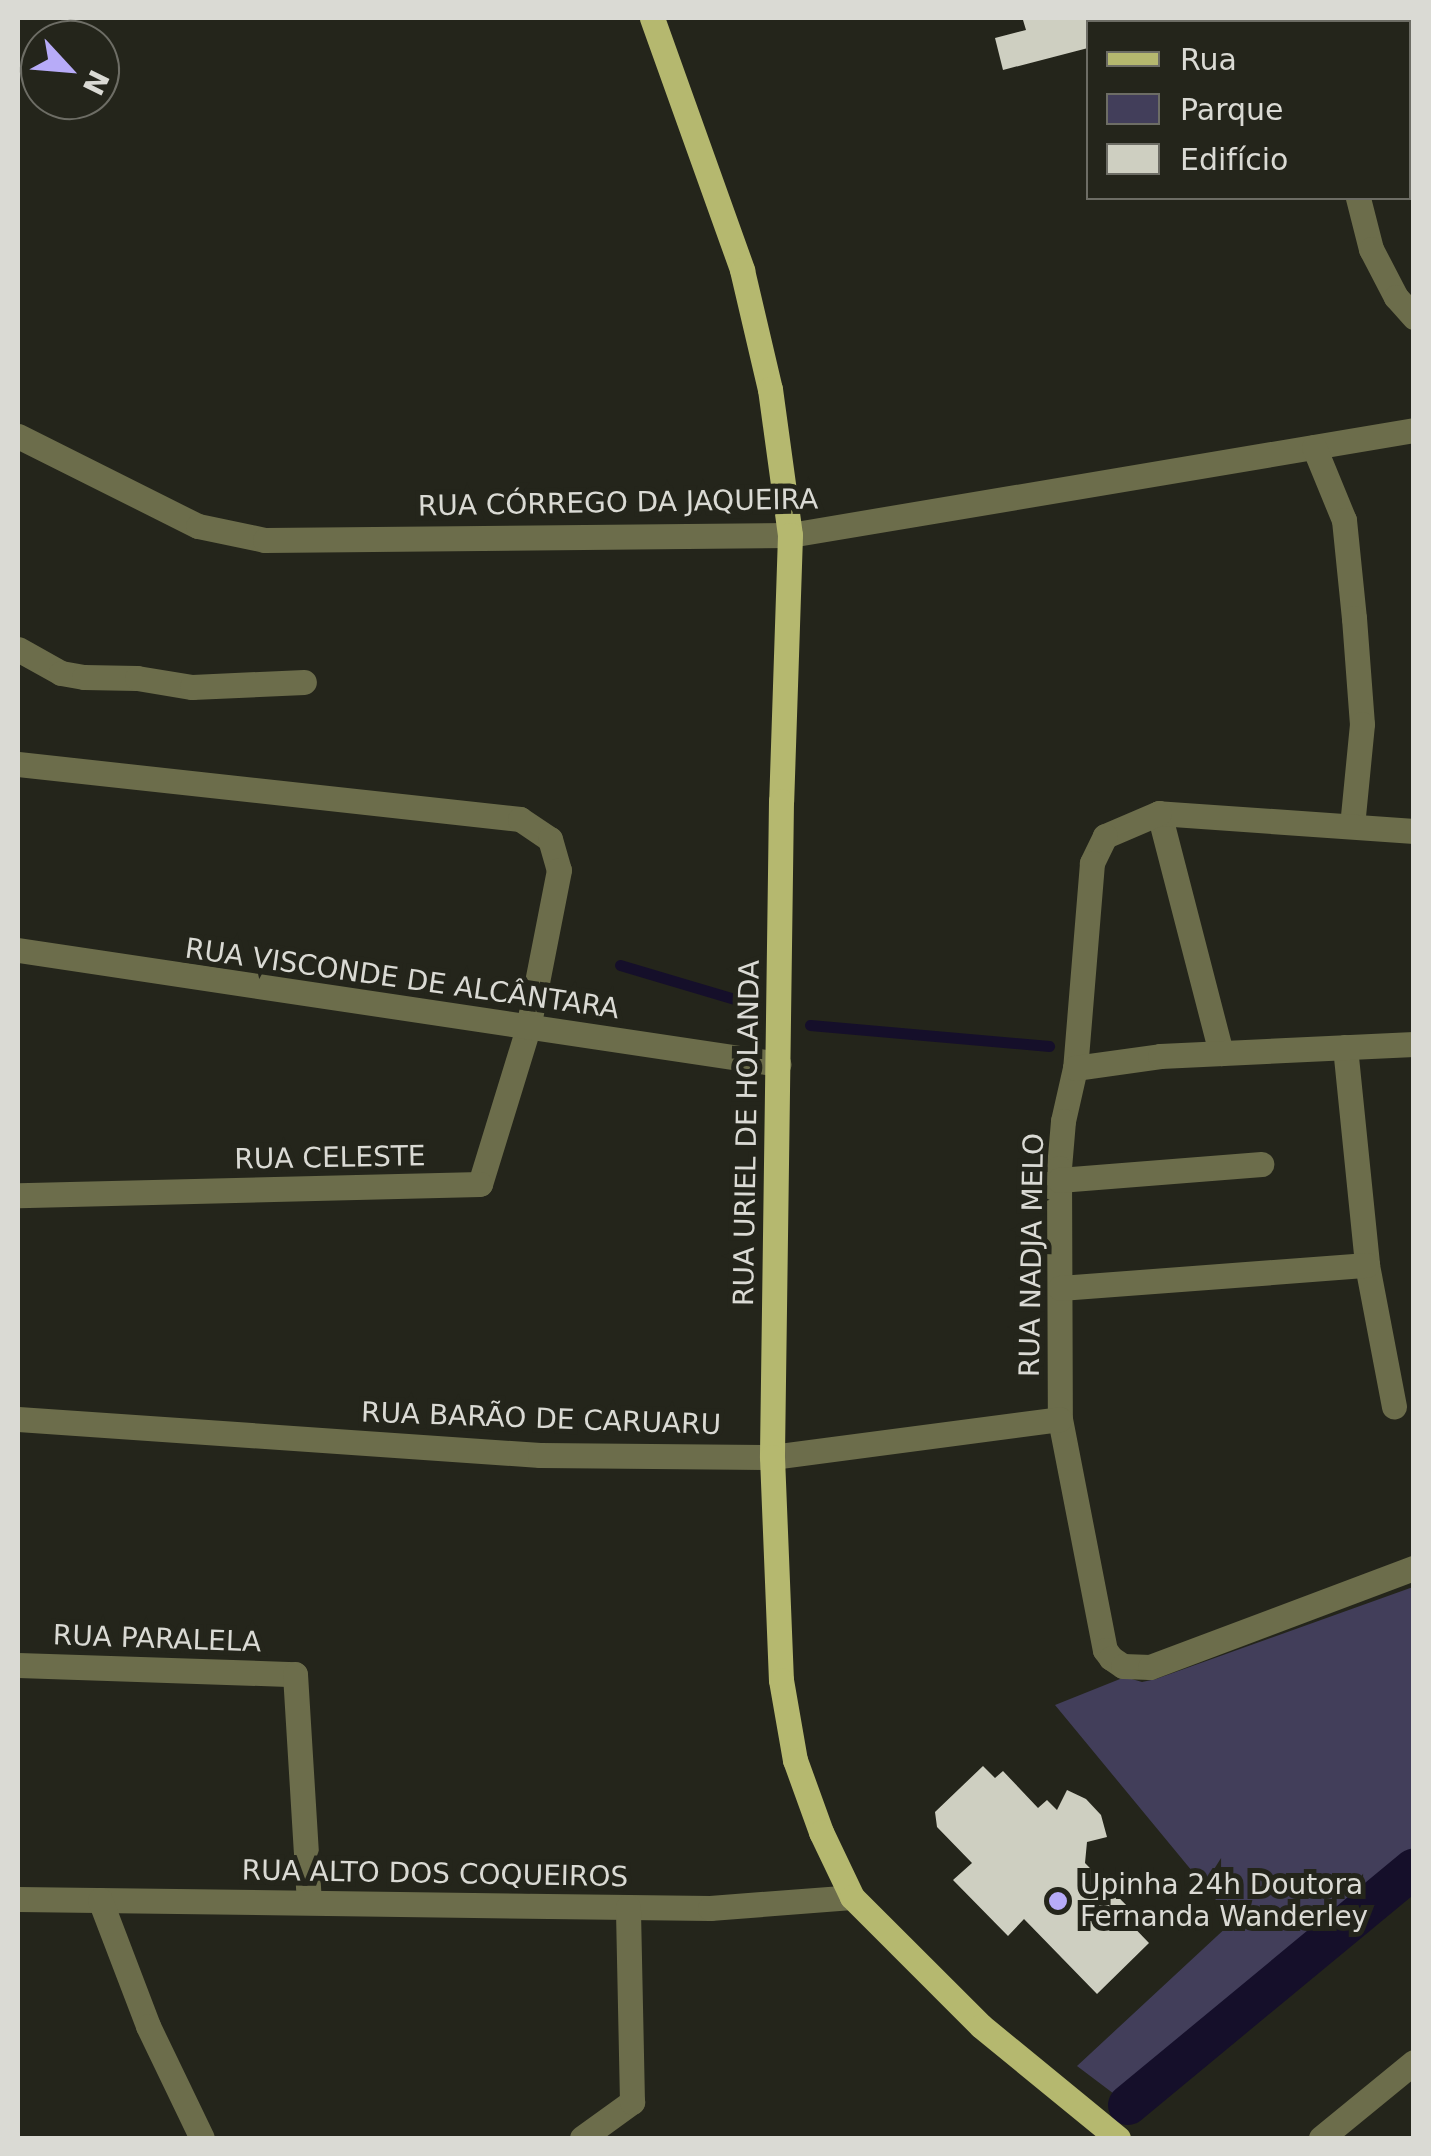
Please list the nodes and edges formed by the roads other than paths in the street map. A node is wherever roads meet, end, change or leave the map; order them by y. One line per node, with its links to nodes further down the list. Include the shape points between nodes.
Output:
1 (652, 18): 7 (main road, RUA URIEL DE HOLANDA, via 742,270 770,389)
2 (1359, 200): 3 (street, via 1371,249)
3 (1414, 317)
4 (1414, 430): 6 (street, RUA CÓRREGO DA JAQUEIRA)
5 (18, 436): 7 (street, RUA CÓRREGO DA JAQUEIRA, via 198,526 235,537)
6 (1314, 447): 7 (street, RUA CÓRREGO DA JAQUEIRA); 12 (street, via 1344,520 1354,618 1362,724)
7 (790, 535): 19 (main road, RUA URIEL DE HOLANDA)
8 (18, 650): 9 (street, via 60,674 84,677 192,686)
9 (304, 682)
10 (18, 764): 15 (street, via 520,819 550,839 559,870)
11 (1159, 813): 12 (street); 18 (street); 20 (street, RUA NADJA MELO, via 1105,836 1092,863)
12 (1352, 826): 13 (street)
13 (1413, 832)
14 (18, 950): 15 (street, RUA VISCONDE DE ALCÂNTARA)
15 (528, 1028): 19 (street, RUA VISCONDE DE ALCÂNTARA); 23 (street, RUA CELESTE, via 480,1184)
16 (1414, 1044): 17 (street)
17 (1346, 1048): 18 (street); 24 (street)
18 (1221, 1053): 20 (street)
19 (779, 1064): 29 (main road, RUA URIEL DE HOLANDA)
20 (1076, 1068): 22 (street, RUA NADJA MELO, via 1062,1121)
21 (1261, 1164): 22 (street)
22 (1059, 1180): 25 (street, RUA NADJA MELO)
23 (18, 1195)
24 (1367, 1265): 25 (street); 26 (street)
25 (1060, 1288): 28 (street, RUA NADJA MELO)
26 (1394, 1406)
27 (18, 1419): 29 (street, RUA BARÃO DE CARUARU, via 524,1454)
28 (1060, 1419): 29 (street, RUA BARÃO DE CARUARU); 30 (street, RUA NADJA MELO, via 1105,1650 1123,1666 1150,1667)
29 (772, 1457): 32 (main road, RUA URIEL DE HOLANDA, via 780,1680 794,1760)
30 (1414, 1568)
31 (18, 1665): 35 (street, RUA PARALELA, via 295,1674)
32 (852, 1897): 36 (street, RUA ALTO DOS COQUEIROS); 38 (main road, RUA URIEL DE HOLANDA)
33 (18, 1899): 34 (street, RUA ALTO DOS COQUEIROS)
34 (100, 1900): 35 (street, RUA ALTO DOS COQUEIROS); 39 (street, via 148,2026)
35 (309, 1902): 36 (street, RUA ALTO DOS COQUEIROS)
36 (628, 1907): 40 (street, via 632,2102)
37 (1414, 2062): 41 (street)
38 (1103, 2135)
39 (202, 2138)
40 (582, 2138)
41 (1321, 2138)

